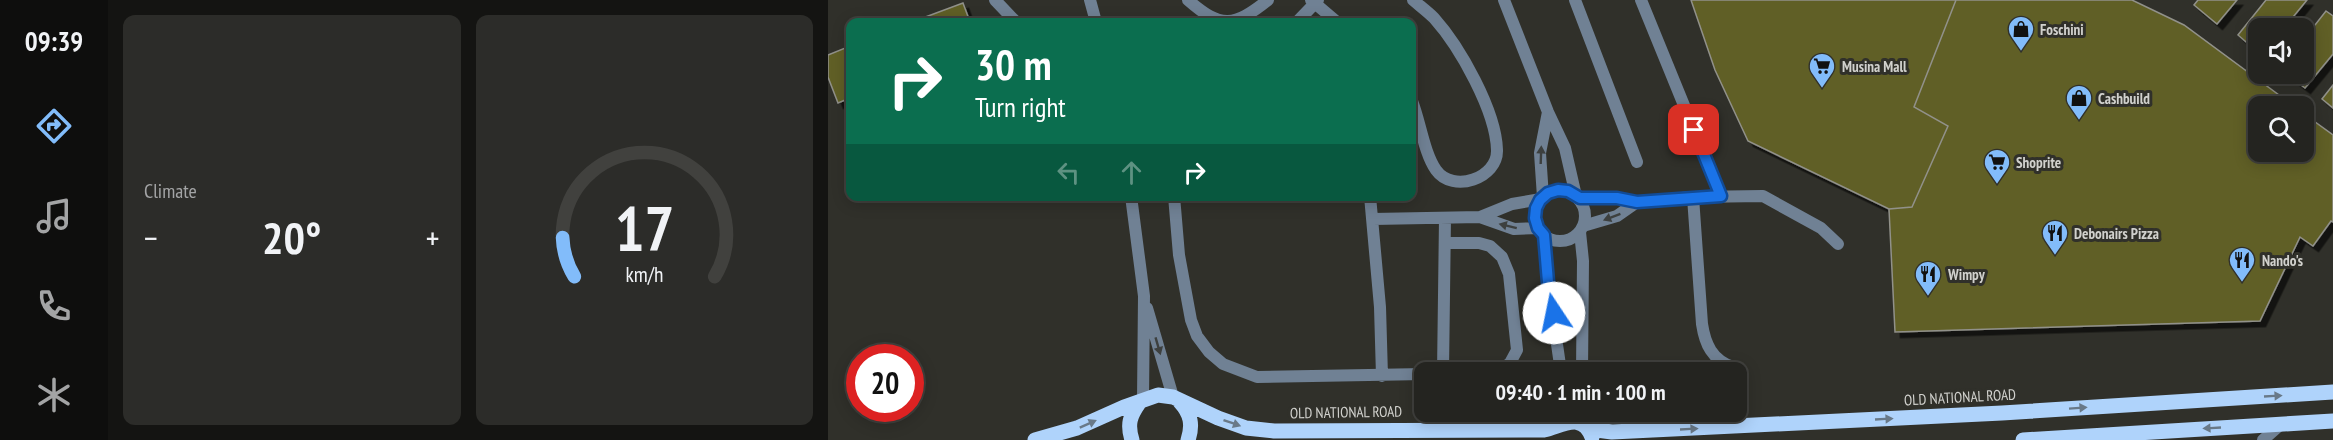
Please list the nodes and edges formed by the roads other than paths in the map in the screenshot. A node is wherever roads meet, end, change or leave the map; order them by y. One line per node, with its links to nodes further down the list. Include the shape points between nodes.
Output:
1 (995, 0): 10 (street)
2 (1089, 0): 11 (street)
3 (1188, 0): 12 (street)
4 (1268, 0): 13 (street)
5 (1413, 0): 17 (street, via 1450,40 1486,103 1497,151 1489,172 1464,181 1442,177 1435,169)
6 (1504, 0): 16 (street)
7 (1575, 0): 18 (street)
8 (1641, 0): 19 (street)
9 (1315, 1): 14 (street); 15 (street)
10 (1012, 18)
11 (1095, 18)
12 (1211, 18)
13 (1240, 18)
14 (1300, 18)
15 (1333, 18)
16 (1548, 112): 20 (street, via 1565,148); 22 (street, one-way to 16, via 1540,153)
17 (1416, 113)
18 (1637, 162)
19 (1721, 196): 21 (street); 33 (street, via 1763,196 1821,228)
20 (1578, 197): 22 (street, via 1558,190); 26 (street); 30 (street, via 1586,213)
21 (1693, 197): 26 (street); 39 (street, via 1705,343)
22 (1542, 198): 27 (street, via 1512,204); 31 (street, via 1535,218)
23 (1132, 201): 34 (street)
24 (1174, 201): 41 (street, via 1191,320 1197,336 1223,364 1257,377)
25 (1371, 201): 29 (street)
26 (1637, 202): 30 (street, one-way to 30, via 1617,216)
27 (1480, 217): 28 (street); 31 (street, one-way to 27, via 1514,229)
28 (1445, 218): 29 (street); 32 (street)
29 (1373, 219): 41 (street)
30 (1582, 229): 31 (street, via 1563,241 1552,240); 38 (street)
31 (1541, 232): 37 (street)
32 (1445, 243): 35 (street); 36 (street, via 1479,243 1490,246 1502,257 1509,274 1517,350)
33 (1838, 244)
34 (1143, 296): 43 (street, one-way to 43); 44 (street)
35 (1443, 362)
36 (1511, 362)
37 (1560, 362)
38 (1582, 362)
39 (1724, 362)
40 (1414, 375): 41 (street)
41 (1382, 376)
42 (2333, 392): 48 (main road, OLD NATIONAL ROAD, one-way to 42)
43 (1176, 399): 44 (main road, OLD NATIONAL ROAD, via 1158,395); 47 (main road, OLD NATIONAL ROAD, one-way to 47, via 1246,428 1274,432 1544,430); 51 (main road, via 1191,420)
44 (1141, 401): 49 (main road, OLD NATIONAL ROAD, one-way to 44, via 1077,428); 50 (main road, via 1131,414 1128,428)
45 (2333, 421): 46 (main road)
46 (2281, 424): 52 (main road, one-way to 52); 53 (street)
47 (1558, 426): 48 (main road, OLD NATIONAL ROAD, via 1572,421)
48 (1590, 432)
49 (1035, 440)
50 (1132, 440)
51 (1188, 440)
52 (2023, 440)
53 (2263, 440)

